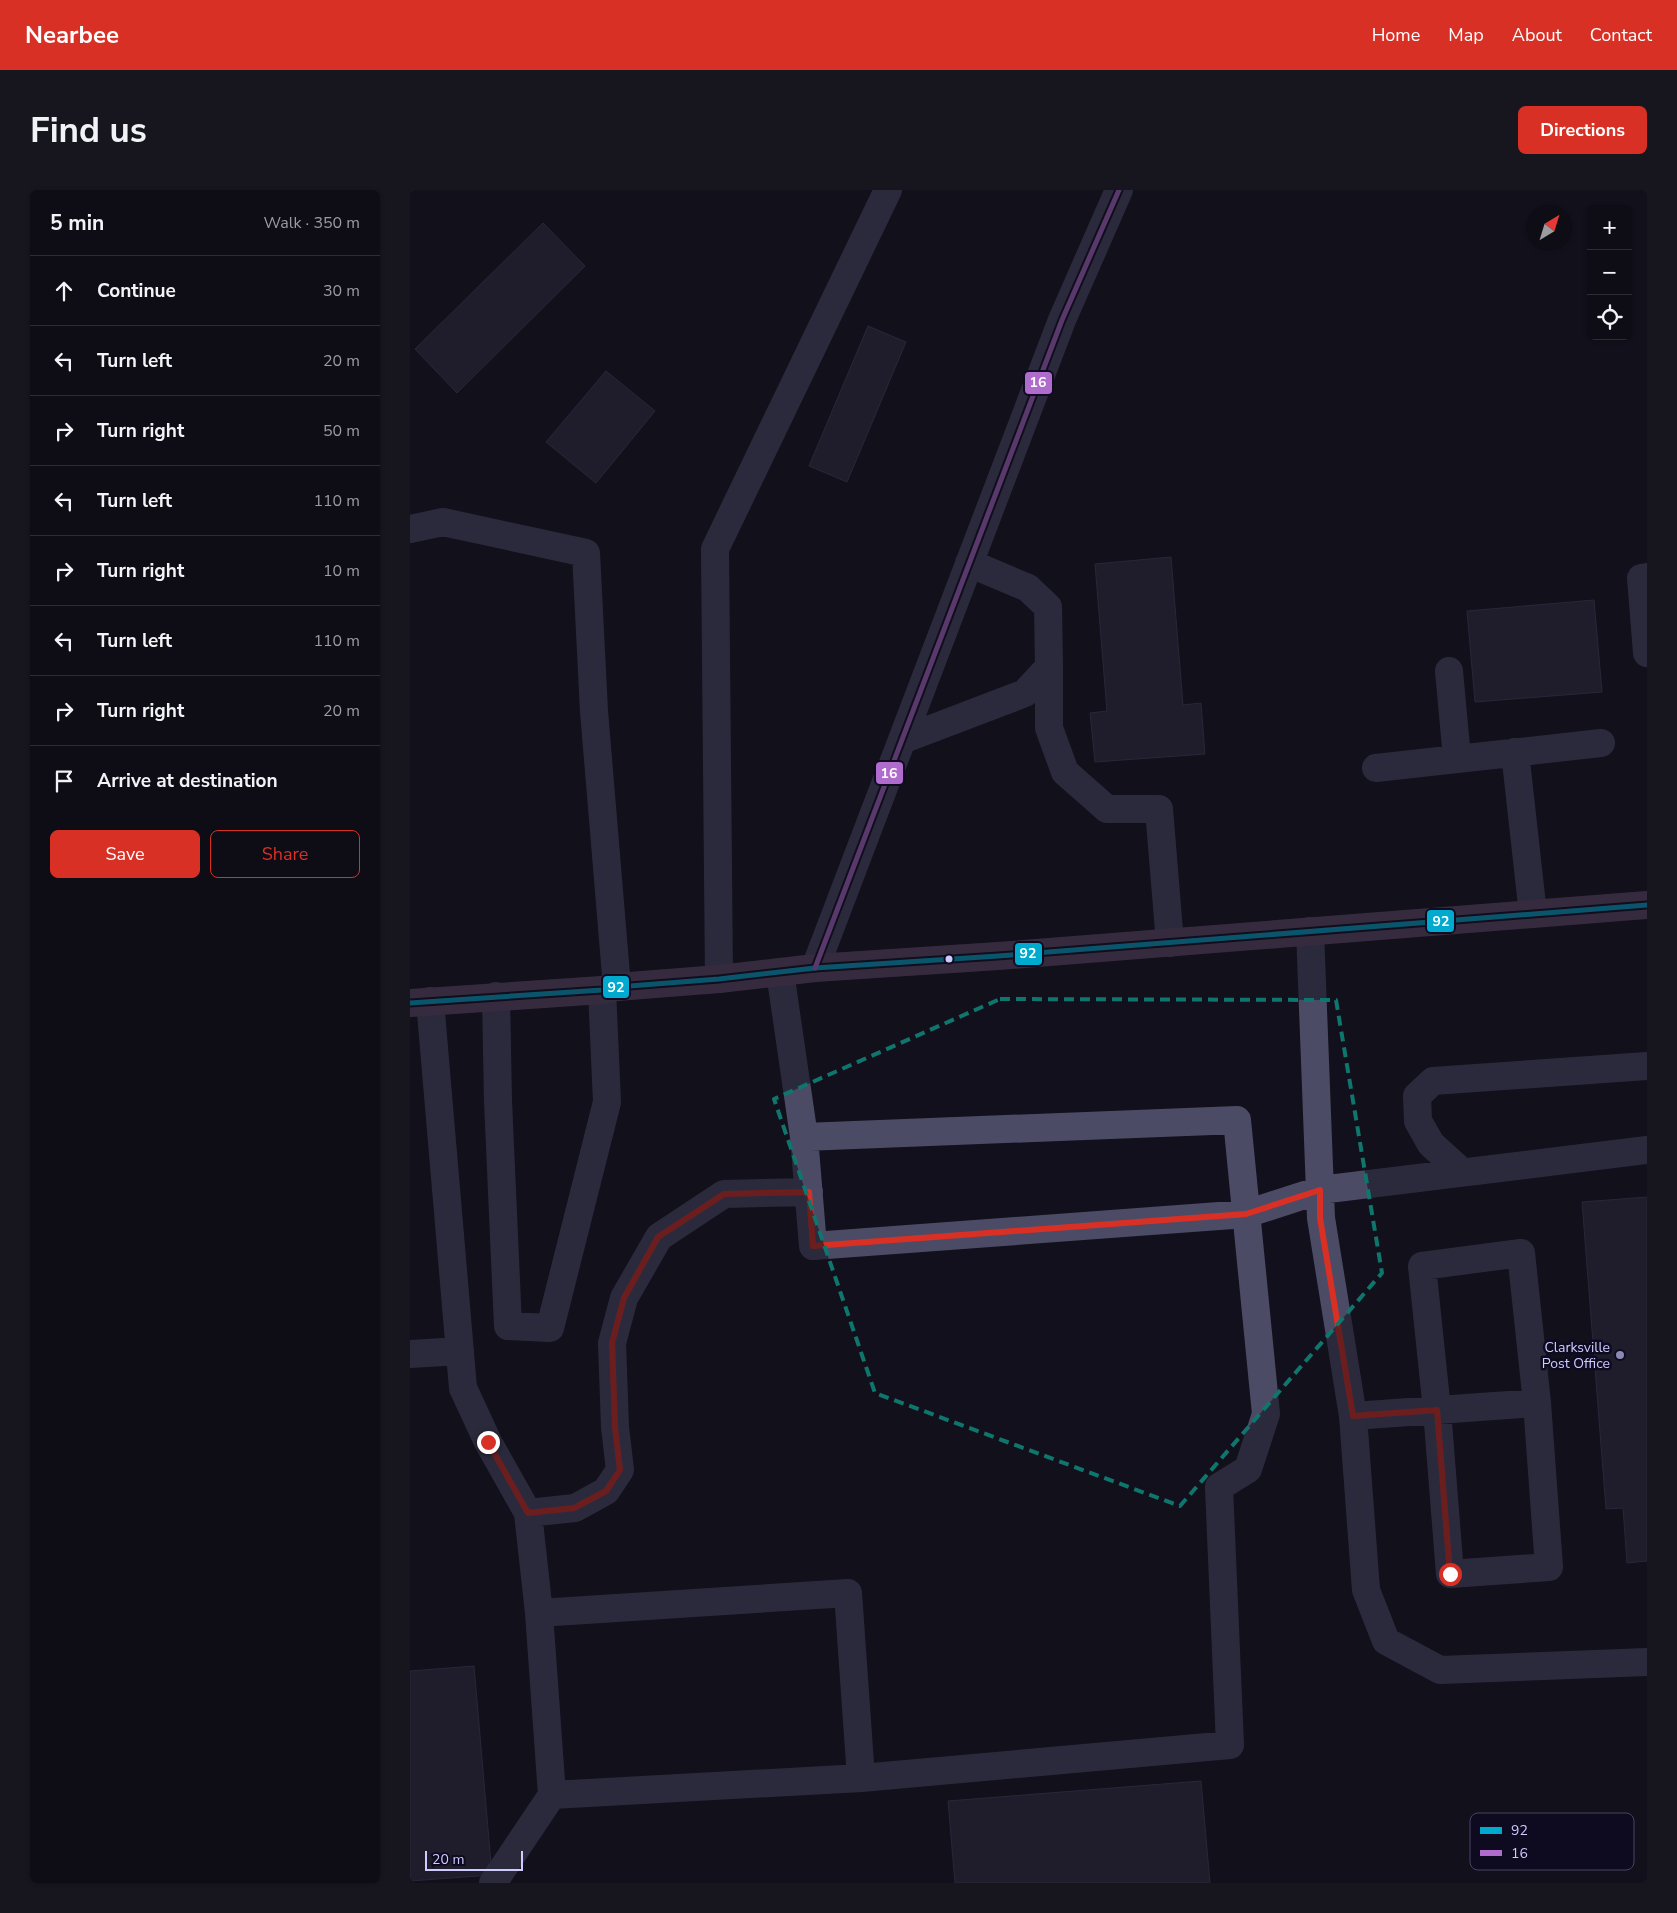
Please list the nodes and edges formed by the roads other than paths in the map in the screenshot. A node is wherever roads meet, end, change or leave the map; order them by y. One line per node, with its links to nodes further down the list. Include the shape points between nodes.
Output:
1 (888, 190): 20 (street, via 715,549)
2 (1119, 190): 4 (street, via 1062,320)
3 (410, 529): 21 (street, via 443,522 586,553)
4 (969, 563): 7 (street, via 1028,588 1048,607); 9 (street)
5 (1647, 577): 6 (street, via 1641,578)
6 (1647, 653)
7 (1049, 667): 9 (street, via 1025,693); 17 (street, via 1049,728 1064,772 1106,809 1159,809)
8 (1449, 671): 12 (street)
9 (902, 740): 18 (street)
10 (1601, 743): 11 (street)
11 (1516, 752): 12 (street); 15 (street)
12 (1457, 758): 13 (street)
13 (1376, 768)
14 (1647, 904): 15 (highway)
15 (1533, 914): 16 (highway)
16 (1310, 931): 17 (highway); 28 (street)
17 (1170, 943): 18 (highway)
18 (816, 968): 19 (highway)
19 (780, 972): 20 (highway); 25 (street)
20 (719, 979): 21 (highway)
21 (609, 988): 22 (highway); 22 (street, via 607,1102 550,1328 508,1326)
22 (496, 996): 23 (highway)
23 (420, 1002): 31 (street)
24 (1647, 1066): 27 (street, via 1433,1081 1417,1096 1418,1121 1431,1144)
25 (804, 1137): 29 (street); 30 (street, via 1237,1120)
26 (1647, 1150): 27 (street)
27 (1462, 1172): 28 (street)
28 (1320, 1190): 30 (street); 35 (street, via 1320,1218)
29 (809, 1192): 30 (street, via 813,1246); 36 (street, via 724,1194 658,1237 624,1298 612,1343 620,1470 606,1491 574,1508)
30 (1246, 1214): 39 (street, via 1266,1414 1248,1469 1219,1487 1230,1745)
31 (460, 1351): 32 (street); 36 (street, via 463,1388 488,1442)
32 (410, 1354)
33 (1537, 1403): 34 (street); 34 (street, via 1521,1253 1422,1266); 34 (street, via 1548,1567 1450,1574)
34 (1437, 1410): 35 (street)
35 (1353, 1416): 38 (street, via 1366,1590 1386,1641 1440,1670)
36 (528, 1513): 37 (street)
37 (539, 1613): 39 (street, via 848,1593); 40 (street)
38 (1647, 1662)
39 (861, 1778): 40 (street)
40 (552, 1795): 41 (street)
41 (493, 1883)

